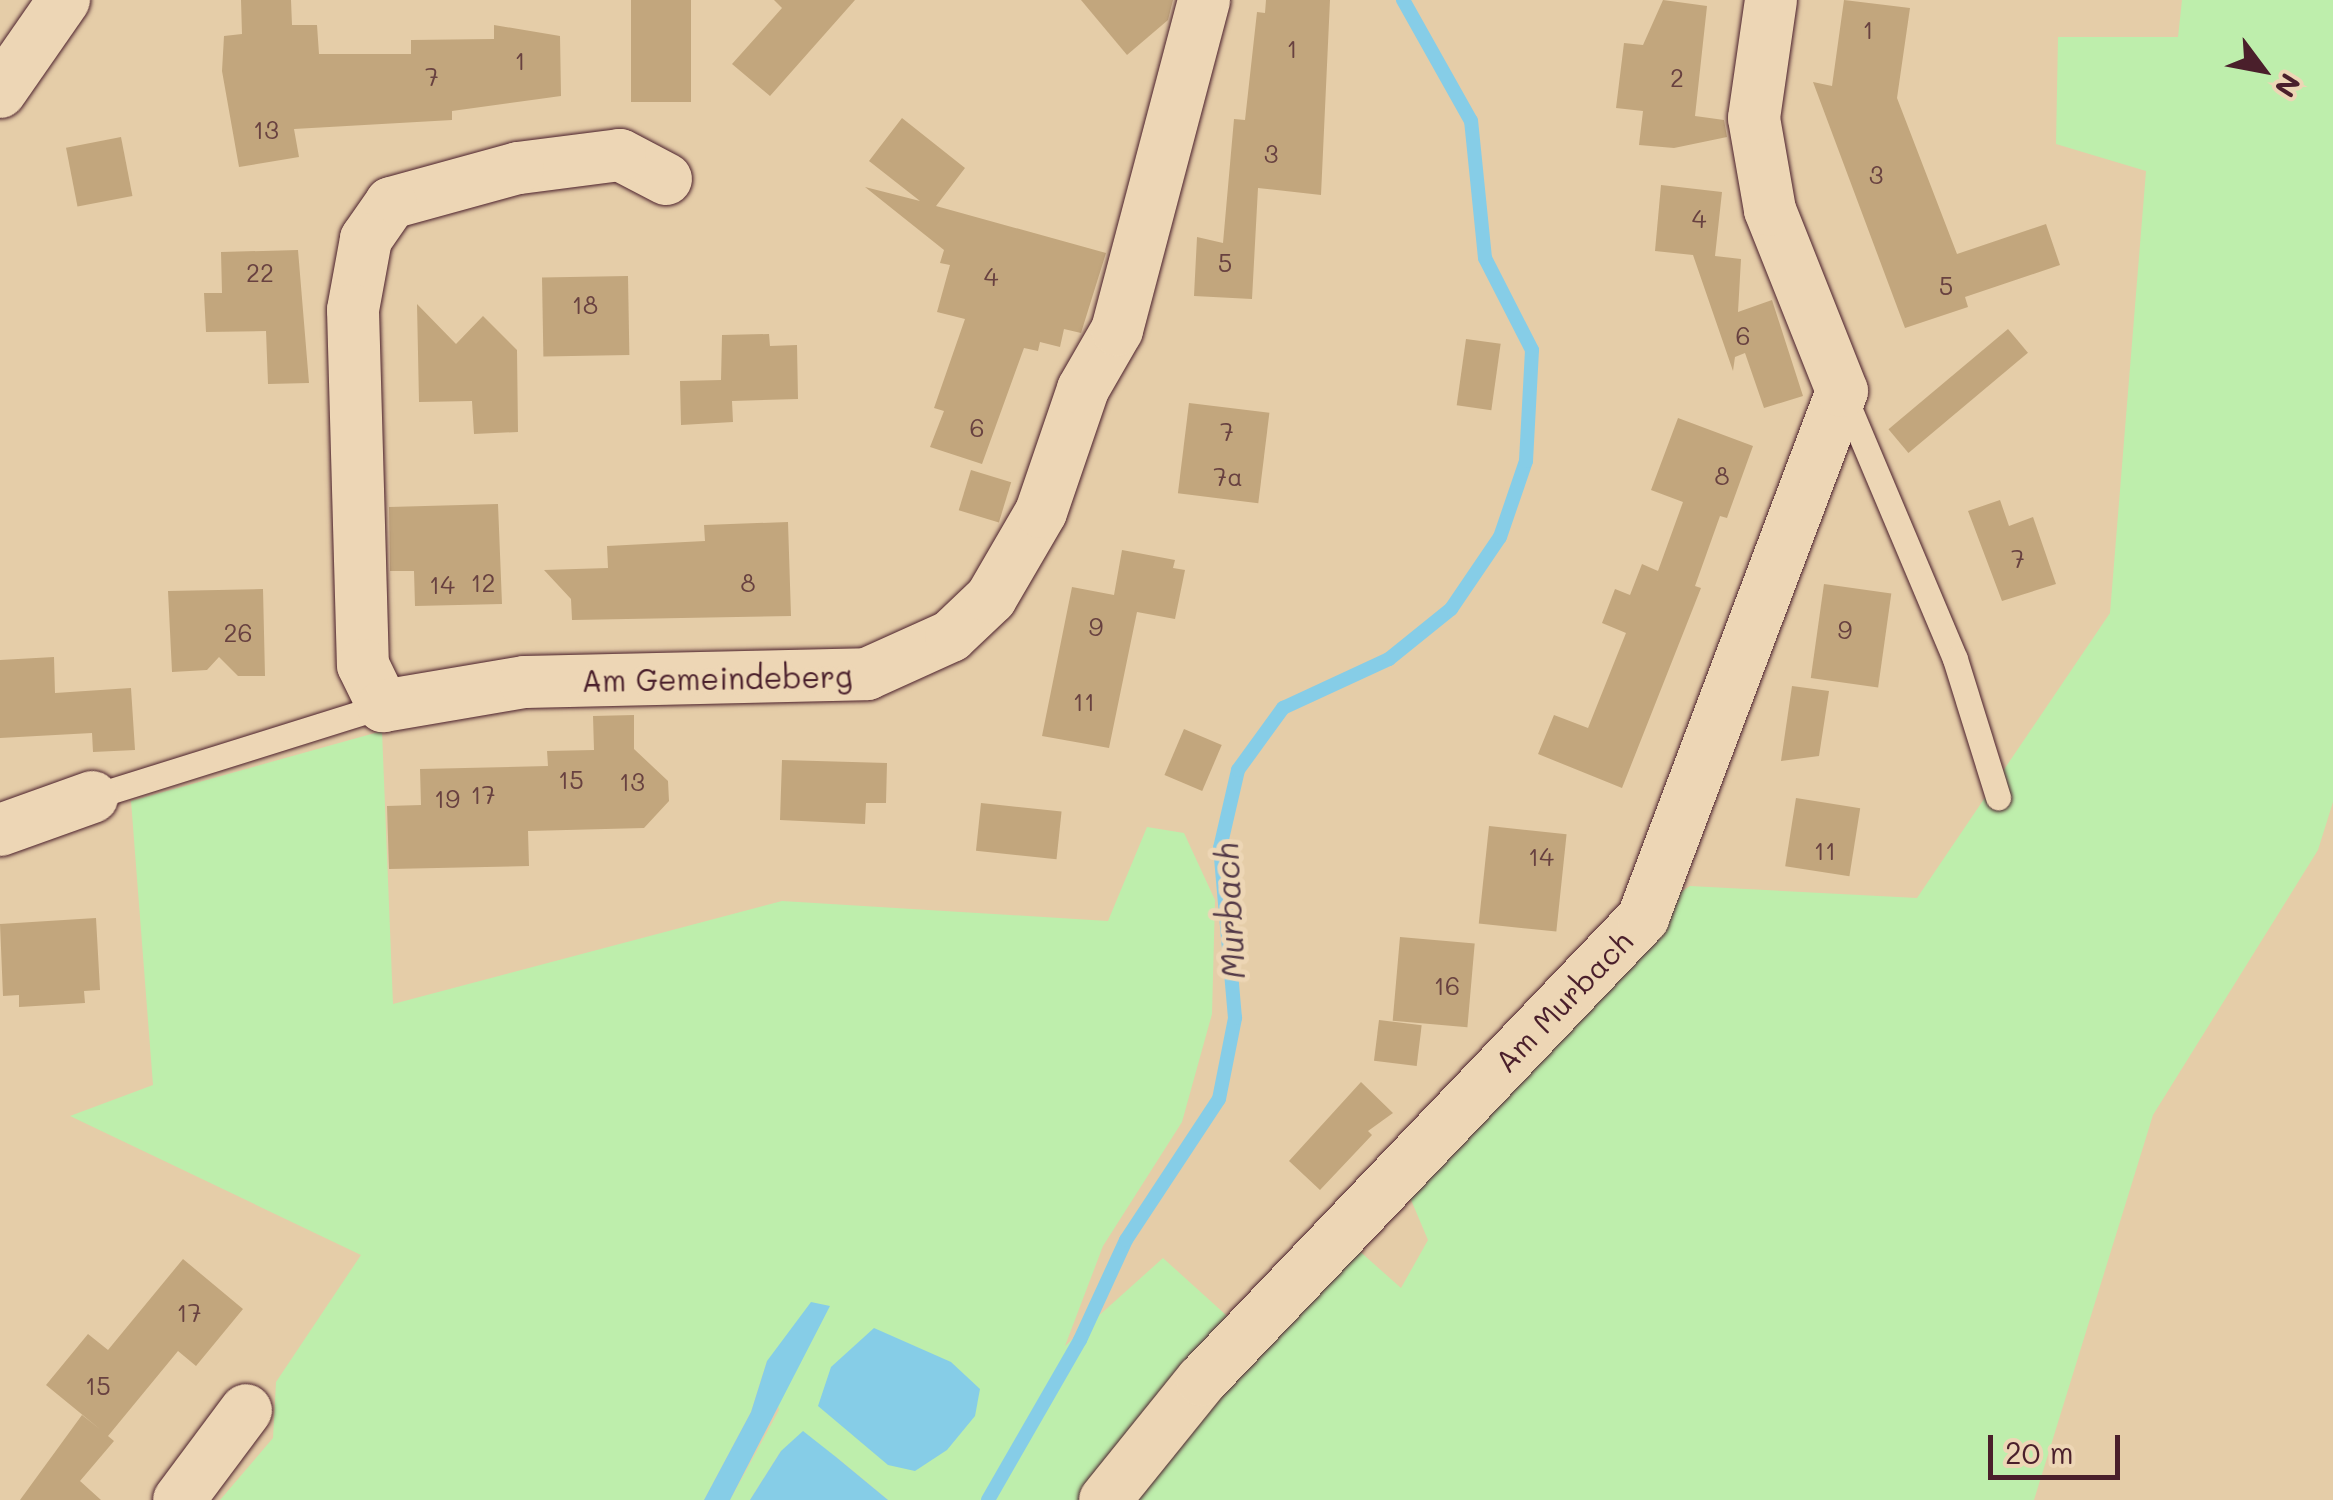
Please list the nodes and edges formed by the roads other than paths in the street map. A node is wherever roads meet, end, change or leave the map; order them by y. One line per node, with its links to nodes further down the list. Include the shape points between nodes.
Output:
1 (64, 0): 4 (street)
2 (1204, 0): 7 (street, Am Gemeindeberg, via 1117,330 1083,390 1040,512 991,598 950,636 867,674 525,682)
3 (1771, 0): 6 (street, via 1754,118 1770,210)
4 (0, 92)
5 (666, 179): 7 (street, via 620,156 518,168 390,203 366,238 353,310 364,664)
6 (1842, 391): 9 (lane, via 1955,660); 13 (street, Am Murbach, via 1644,918 1202,1380)
7 (383, 706): 8 (lane, Am Gemeindeberg)
8 (92, 797): 10 (street)
9 (1998, 797)
10 (0, 830)
11 (246, 1410): 12 (street)
12 (179, 1500)
13 (1105, 1500)

